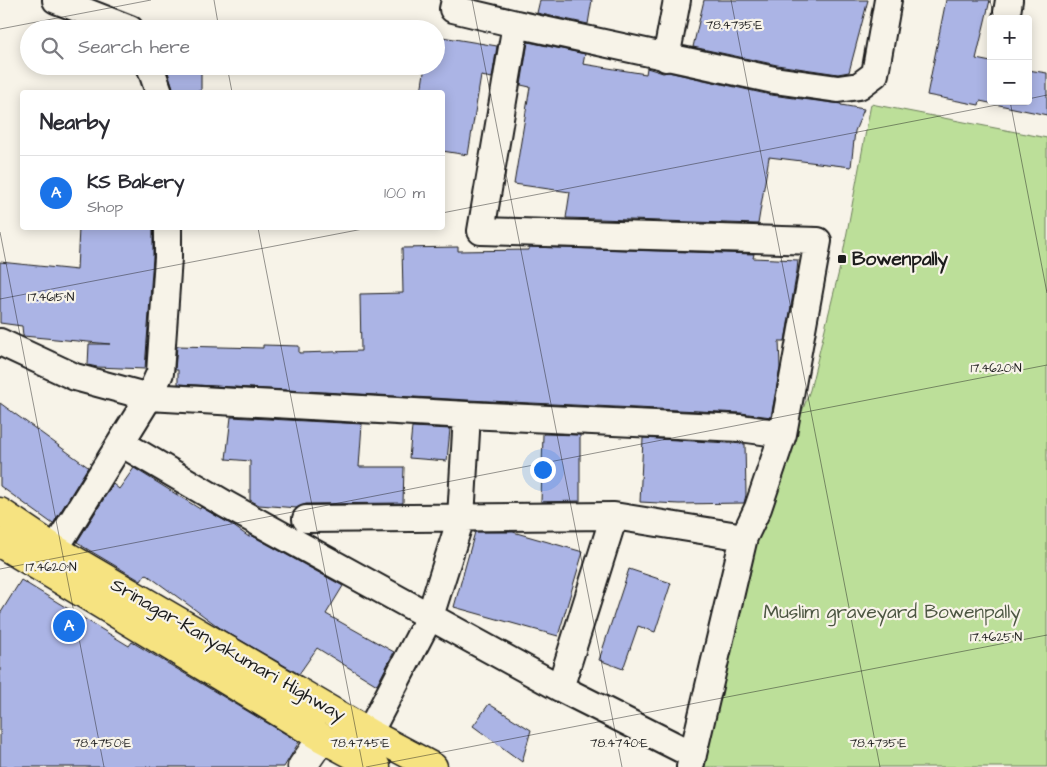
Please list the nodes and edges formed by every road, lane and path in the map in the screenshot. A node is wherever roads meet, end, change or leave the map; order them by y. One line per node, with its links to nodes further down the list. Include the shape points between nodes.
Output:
1 (56, 0): 7 (street)
2 (455, 0): 8 (street, via 453,9)
3 (677, 0): 9 (street)
4 (888, 0): 9 (street, via 875,74 859,86 838,88 774,80)
5 (1009, 0): 6 (street)
6 (1007, 15)
7 (107, 20)
8 (516, 24): 9 (street); 16 (street, via 481,231 818,241)
9 (666, 58)
10 (153, 75): 11 (street)
11 (158, 90)
12 (168, 230): 14 (street, via 160,373)
13 (0, 342): 14 (street, via 75,377)
14 (149, 397): 15 (street); 17 (street)
15 (467, 415): 16 (street, via 740,428); 20 (street)
16 (783, 434): 22 (street, via 758,508)
17 (121, 443): 24 (street); 25 (street)
18 (0, 512): 24 (highway, Srinagar-Kanyakumari Highway)
19 (614, 516): 20 (street); 22 (street); 26 (street)
20 (461, 518): 21 (street); 25 (street)
21 (306, 519)
22 (744, 537): 29 (street)
23 (0, 543): 28 (highway, Srinagar-Kanyakumari Highway)
24 (55, 549): 27 (highway, Srinagar-Kanyakumari Highway)
25 (430, 616): 26 (street); 27 (street)
26 (560, 688): 29 (street)
27 (369, 732): 32 (highway, Srinagar-Kanyakumari Highway)
28 (322, 738): 30 (street); 31 (highway, Srinagar-Kanyakumari Highway)
29 (692, 761)
30 (302, 767)
31 (376, 767)
32 (433, 767)

